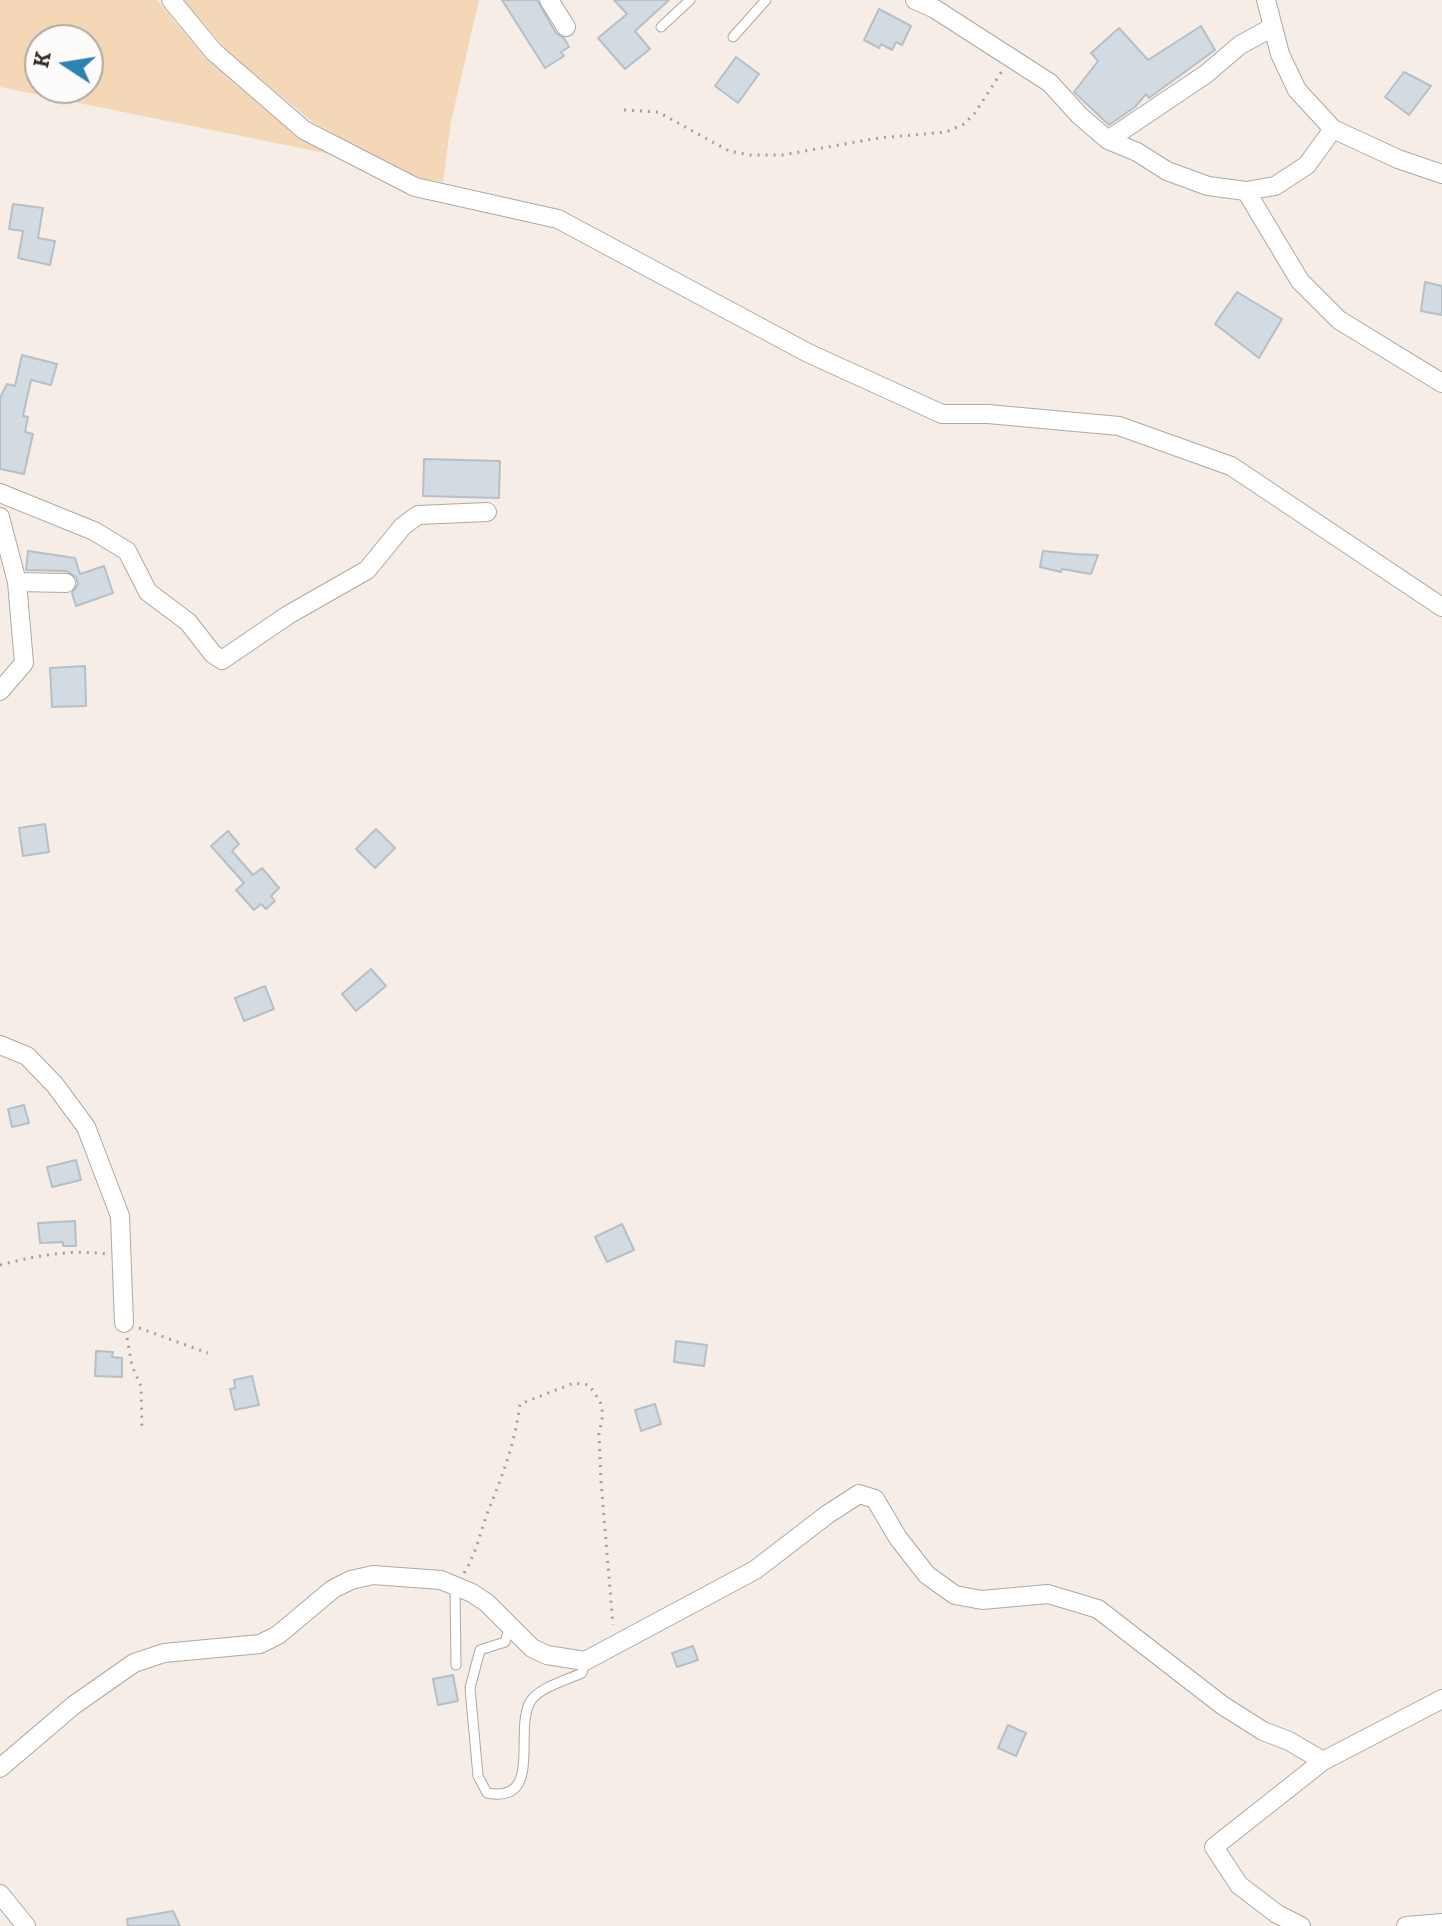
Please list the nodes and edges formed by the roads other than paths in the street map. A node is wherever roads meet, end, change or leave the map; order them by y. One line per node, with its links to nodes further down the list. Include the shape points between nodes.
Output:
1 (171, 0): 21 (street, via 214,52 304,130 415,187 558,219 808,353 942,414 1119,426 1231,466)
2 (549, 0): 7 (street)
3 (690, 0): 8 (lane)
4 (766, 0): 10 (lane)
5 (915, 0): 12 (street, via 1050,83)
6 (1266, 0): 9 (street)
7 (566, 27)
8 (661, 27)
9 (1273, 27): 11 (street, via 1297,90); 12 (street)
10 (733, 37)
11 (1333, 129): 13 (street); 14 (street, via 1307,165 1275,186)
12 (1108, 140): 14 (street, via 1167,171 1208,186)
13 (1442, 174)
14 (1246, 191): 15 (street, via 1300,281 1339,320)
15 (1442, 383)
16 (0, 493): 17 (street, via 94,531 127,551 148,592 188,622 222,660 367,570 418,515)
17 (487, 512)
18 (0, 517): 19 (street)
19 (17, 582): 20 (street); 22 (street, via 24,663)
20 (66, 583)
21 (1442, 607)
22 (0, 691)
23 (0, 1045): 24 (street, via 27,1056 86,1127 120,1216)
24 (124, 1323)
25 (455, 1586): 26 (street, via 487,1603); 28 (lane); 31 (street, via 441,1580 373,1575 351,1580 260,1644 164,1653 134,1663)
26 (510, 1626): 27 (street, via 532,1648); 27 (lane, via 505,1642 480,1650 470,1688 478,1776 487,1793 503,1796 517,1789 529,1702 582,1673)
27 (585, 1661): 30 (street, via 755,1570 859,1494 875,1499 927,1575 955,1595 982,1600 1048,1594 1098,1609 1222,1705)
28 (456, 1665)
29 (1442, 1699): 30 (street)
30 (1323, 1761): 35 (street, via 1214,1847 1239,1885)
31 (0, 1768)
32 (0, 1894): 34 (street)
33 (1442, 1923): 36 (street)
34 (26, 1926)
35 (1301, 1926)
36 (1406, 1926)

